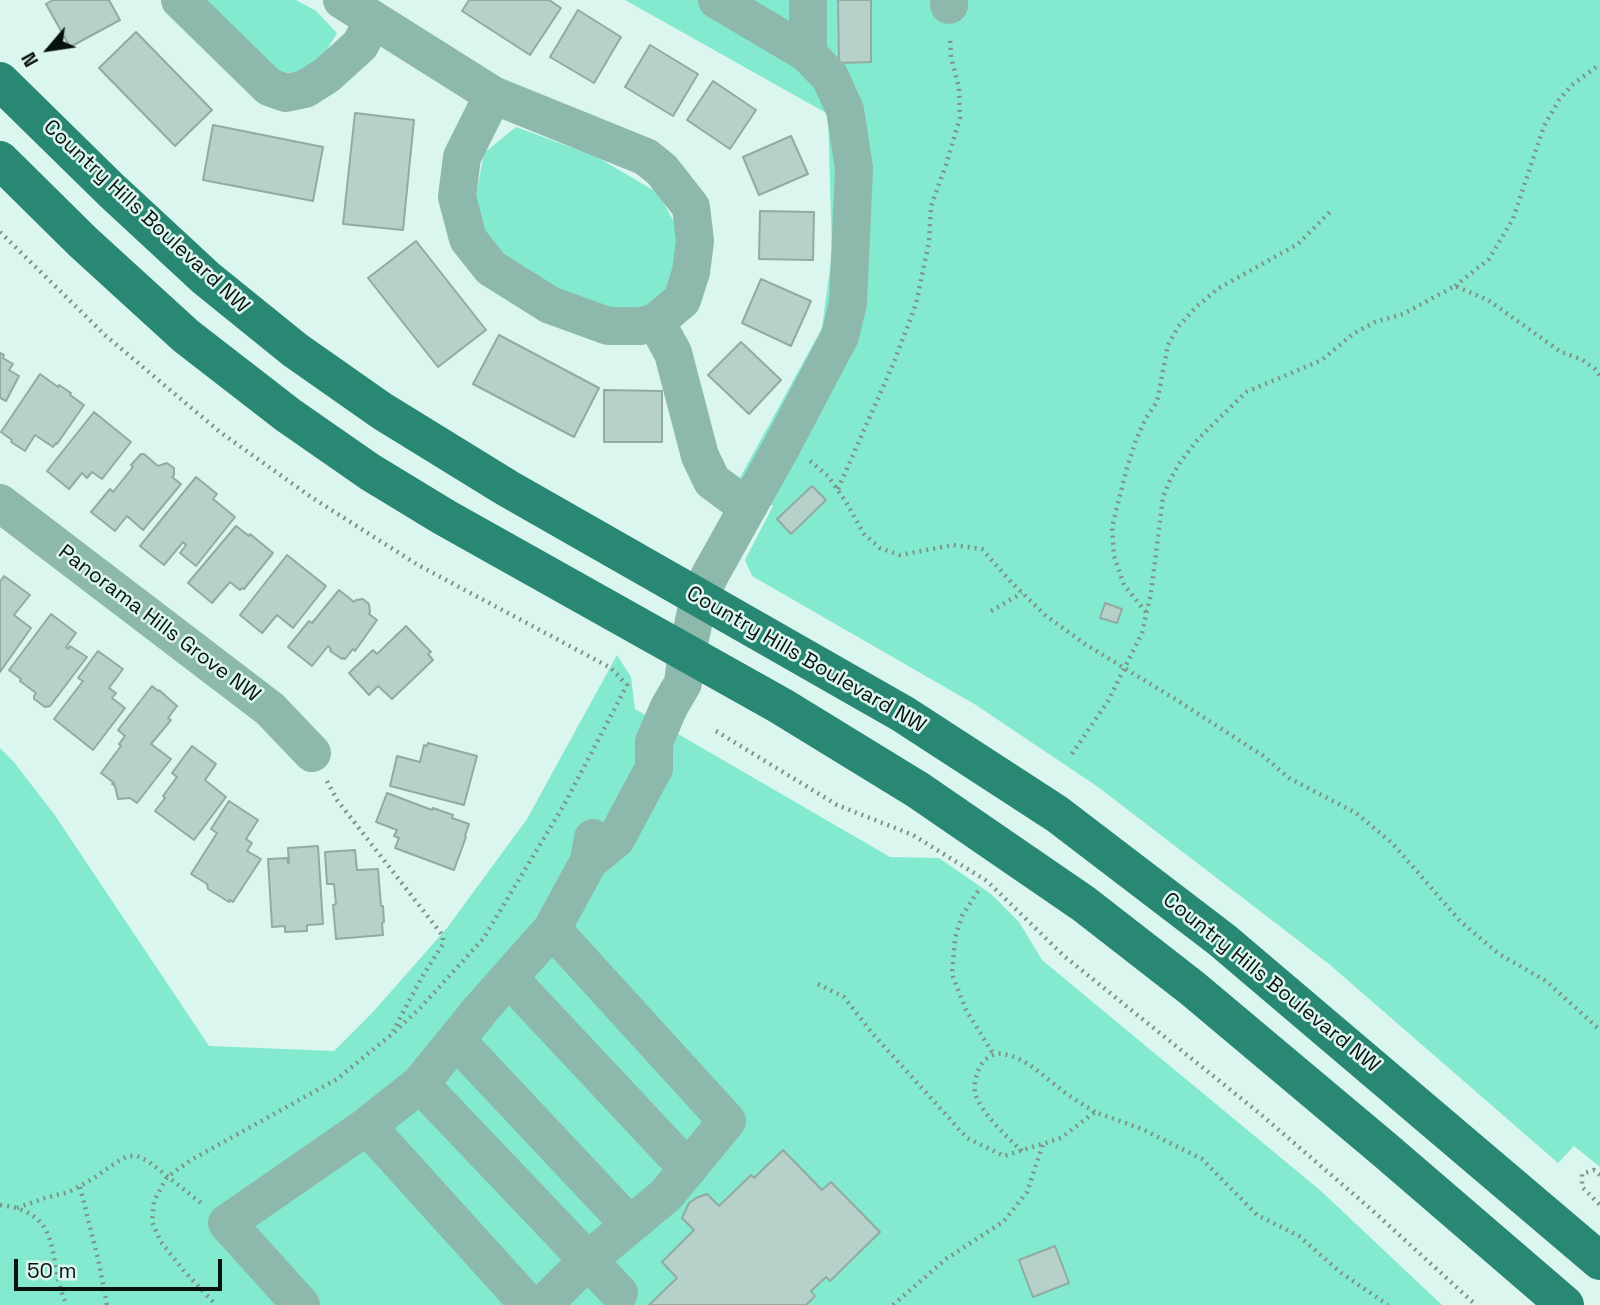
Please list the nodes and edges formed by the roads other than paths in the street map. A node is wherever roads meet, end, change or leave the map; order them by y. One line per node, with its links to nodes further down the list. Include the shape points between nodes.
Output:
1 (180, 0): 5 (street, via 269,87 286,93 305,89 327,75 359,45)
2 (342, 0): 5 (street)
3 (717, 0): 6 (street)
4 (808, 0): 6 (street)
5 (373, 21): 8 (street)
6 (808, 54): 12 (street, via 830,77 845,110 854,168 848,303 840,336)
7 (0, 81): 13 (main road, Country Hills Boulevard NW, via 206,278 295,350 484,474)
8 (493, 95): 10 (street, via 646,157 663,170 691,207 695,241 691,272 682,300); 10 (street, via 462,157 457,197 468,239 492,268 550,305 608,326)
9 (0, 160): 14 (main road, via 186,336 288,415 444,517)
10 (656, 322): 12 (street, via 673,353 700,456 712,481)
11 (0, 503): 15 (street, Panorama Hills Grove NW, via 270,709)
12 (747, 507): 13 (street)
13 (699, 598): 14 (street); 24 (main road, Country Hills Boulevard NW, via 903,715 1056,814 1222,940)
14 (687, 652): 16 (street, via 683,683 654,742 654,768 616,839 589,861); 29 (main road, via 918,790 1084,904 1192,988)
15 (312, 753)
16 (552, 929): 17 (street); 21 (street, via 727,1121)
17 (509, 978): 18 (street); 21 (street)
18 (456, 1040): 19 (street); 22 (street)
19 (420, 1084): 20 (street); 23 (street)
20 (367, 1126): 26 (street, via 227,1223); 27 (street)
21 (688, 1169): 22 (street, via 666,1195)
22 (629, 1224): 23 (street)
23 (587, 1260): 25 (street); 28 (street)
24 (1600, 1261)
25 (619, 1293)
26 (301, 1305)
27 (528, 1305)
28 (543, 1305)
29 (1565, 1305)

